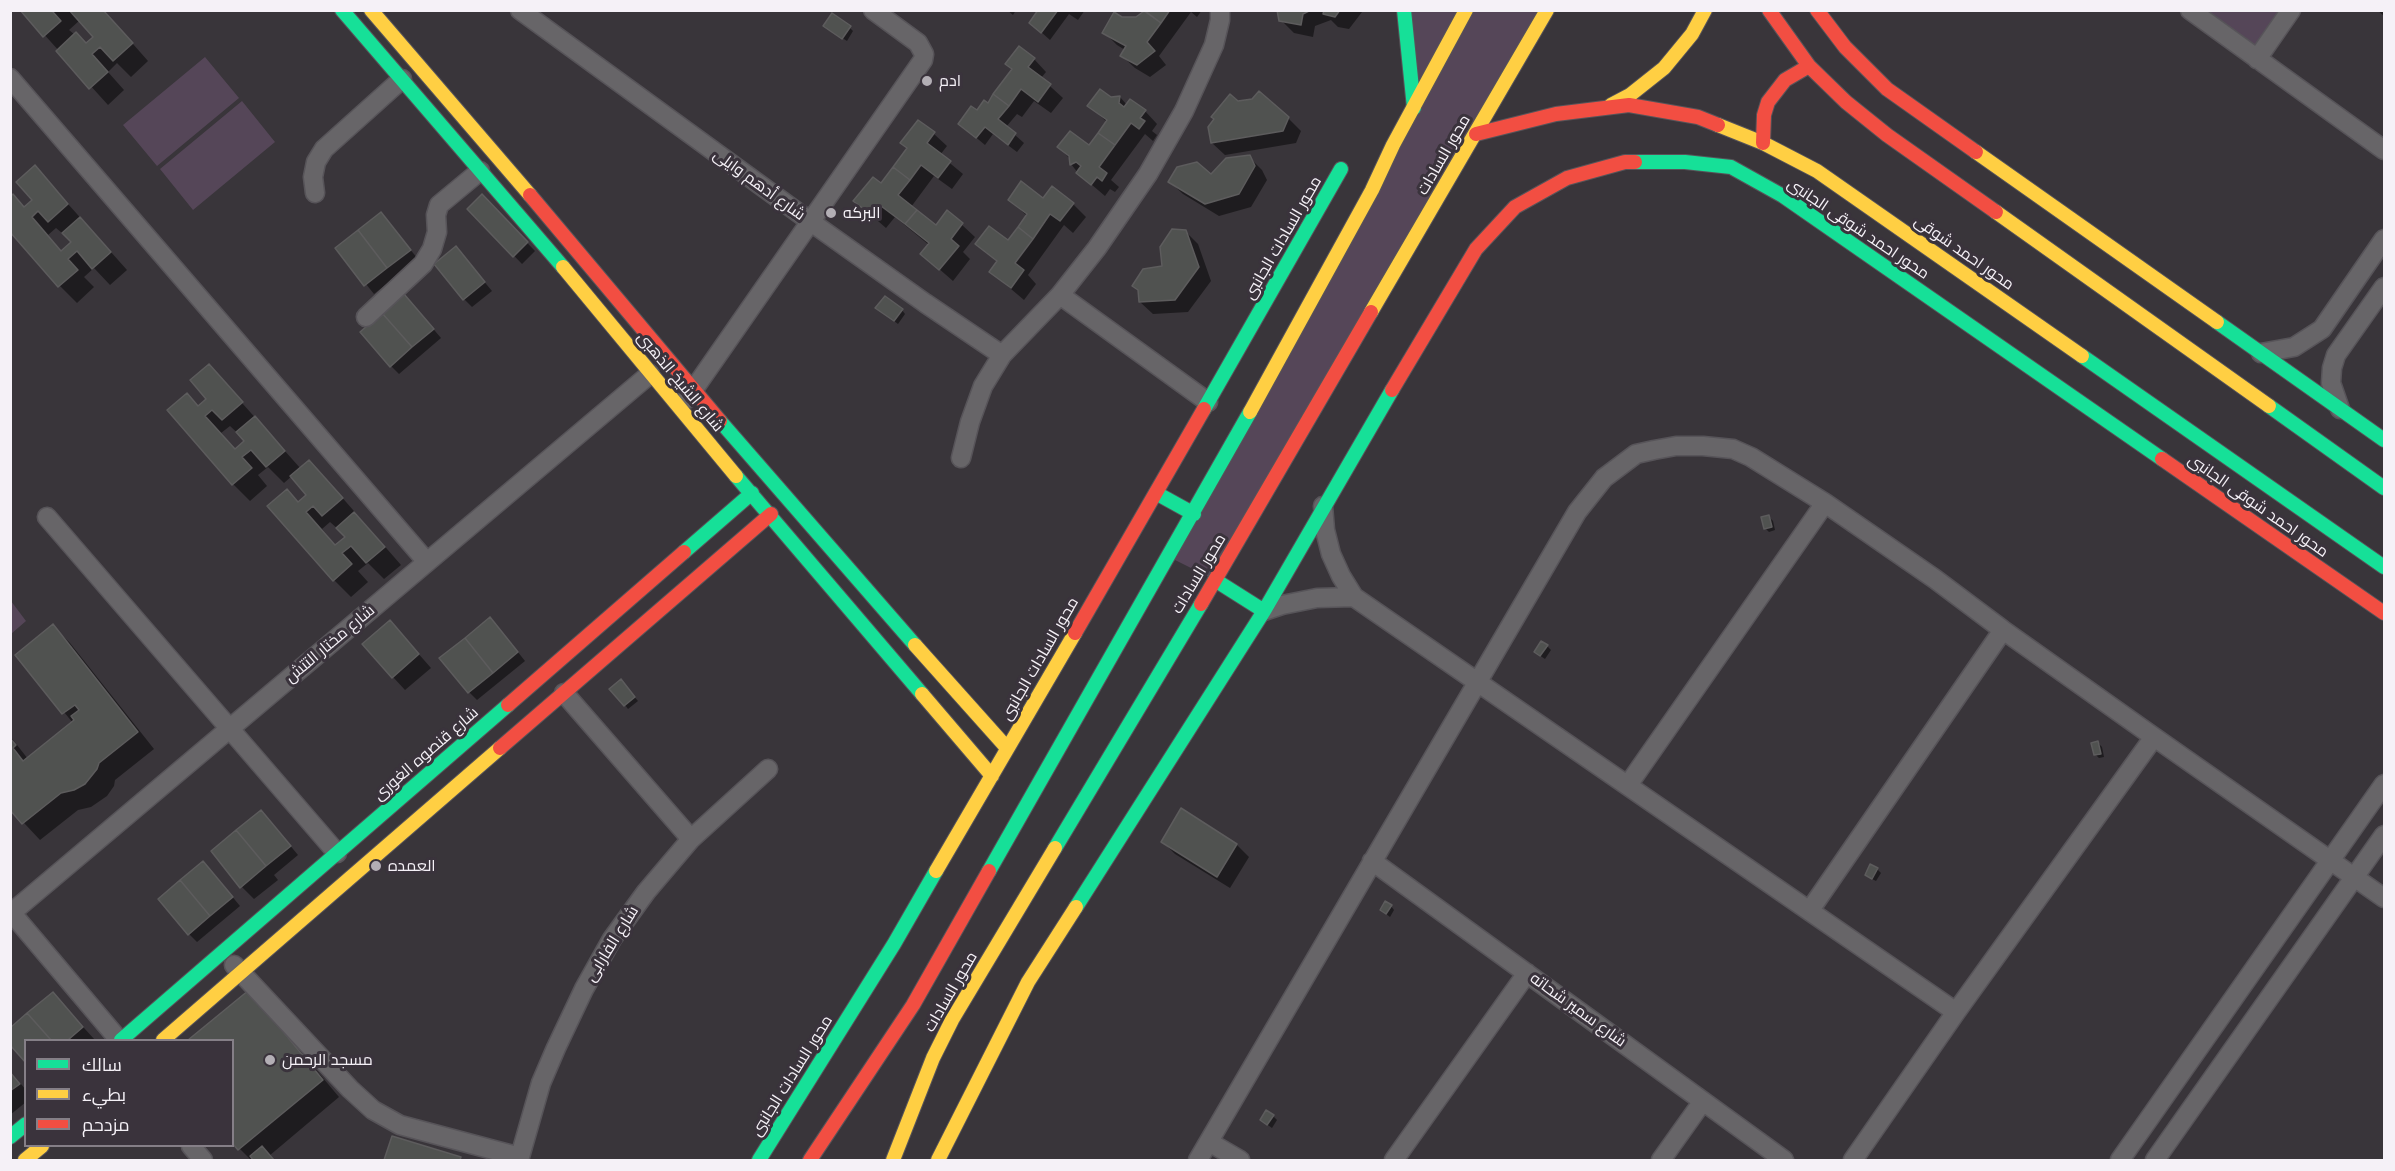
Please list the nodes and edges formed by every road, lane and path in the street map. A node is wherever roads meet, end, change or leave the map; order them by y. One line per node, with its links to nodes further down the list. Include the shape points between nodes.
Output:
1 (342, 10): 17 (street, شارع الشيخ الذهبى)
2 (371, 10): 34 (street, شارع الشيخ الذهبى)
3 (520, 10): 26 (street, شارع أدهم وايلى)
4 (873, 10): 26 (street, via 918,43 923,60)
5 (1220, 10): 29 (street, via 1214,45 1184,111 1148,174)
6 (1404, 10): 19 (street)
7 (1466, 10): 19 (street, محور السادات)
8 (1547, 10): 20 (street, محور السادات)
9 (1705, 10): 18 (street, via 1692,34 1664,68)
10 (1769, 10): 15 (street)
11 (1817, 10): 31 (street, via 1845,47 1887,88 2177,300)
12 (2190, 10): 14 (street)
13 (2291, 10): 14 (street)
14 (2258, 59): 22 (street)
15 (1809, 66): 21 (street, via 1785,80 1768,102); 40 (street, via 1887,135 2161,323)
16 (10, 78): 48 (street)
17 (402, 79): 24 (street, شارع الشيخ الذهبى); 25 (street, via 324,149 316,162)
18 (1611, 106): 20 (street, محور احمد شوقى, via 1556,114); 21 (street, محور احمد شوقى, via 1629,105 1698,117)
19 (1414, 108): 46 (street, محور السادات)
20 (1476, 134): 50 (street, محور السادات)
21 (1763, 143): 49 (street, محور احمد شوقى, via 1817,171)
22 (2385, 150)
23 (1341, 169): 35 (street, محور السادات الجانبى)
24 (480, 171): 30 (street, via 439,205 437,232 423,264); 33 (street, شارع الشيخ الذهبى)
25 (315, 193)
26 (811, 222): 32 (street, شارع أدهم وايلى); 34 (street)
27 (2385, 239): 31 (street, via 2322,329 2294,347)
28 (2385, 287): 37 (street, via 2336,355 2331,382)
29 (1060, 295): 32 (street); 35 (street)
30 (366, 317)
31 (2261, 353): 37 (street)
32 (1002, 355): 39 (street, via 983,386)
33 (650, 374): 36 (street, شارع الشيخ الذهبى); 48 (street, شارع مختار التتش)
34 (694, 392): 36 (street); 59 (street, شارع الشيخ الذهبى)
35 (1208, 402): 42 (street, محور السادات الجانبى)
36 (680, 407): 41 (street, شارع الشيخ الذهبى)
37 (2340, 409): 38 (street)
38 (2385, 440)
39 (961, 458)
40 (2385, 488)
41 (752, 493): 45 (street, شارع الشيخ الذهبى); 66 (street, شارع قنصوه الغورى)
42 (1156, 493): 46 (street); 59 (street, محور السادات الجانبى)
43 (1825, 503): 54 (street); 55 (street, via 1751,456 1733,449 1676,446 1636,454 1604,478 1589,496); 63 (street)
44 (1323, 506): 51 (street, via 1331,554); 52 (street); 53 (street, محور احمد شوقى الجانبى, via 1476,249 1515,207 1567,178 1625,162 1685,162 1731,167 1783,196)
45 (771, 514): 56 (street); 61 (street, شارع الشيخ الذهبى)
46 (1194, 514): 90 (street, محور السادات, via 913,1005)
47 (47, 517): 57 (street)
48 (427, 562): 57 (street, شارع مختار التتش)
49 (2385, 567)
50 (1215, 580): 52 (street); 91 (street, محور السادات, via 952,1020)
51 (1354, 597): 52 (street, via 1317,598); 55 (street)
52 (1264, 611): 92 (street, via 1028,982)
53 (2385, 613)
54 (2003, 630): 58 (street); 71 (street)
55 (1477, 682): 63 (street); 67 (street)
56 (564, 693): 65 (street); 74 (street)
57 (230, 729): 66 (street); 72 (street, شارع مختار التتش)
58 (2154, 737): 68 (street); 76 (street)
59 (1008, 748): 61 (street, محور السادات الجانبى)
60 (768, 769): 65 (street, شارع الفارابى)
61 (992, 776): 89 (street, محور السادات الجانبى, via 871,982)
62 (2385, 784): 68 (street)
63 (1628, 785): 71 (street)
64 (2385, 835): 69 (street)
65 (691, 839): 86 (street, شارع الفارابى, via 629,915 597,964 541,1083)
66 (337, 853): 73 (street, شارع قنصوه الغورى)
67 (1372, 861): 75 (street, شارع سمير شحاته); 83 (street)
68 (2332, 862): 69 (street); 99 (street)
69 (2355, 877): 70 (street); 100 (street)
70 (2385, 898)
71 (1810, 910): 76 (street)
72 (11, 912): 77 (street)
73 (224, 952): 74 (street); 78 (street, شارع قنصوه الغورى)
74 (241, 973): 79 (street); 86 (street, via 373,1110 400,1125)
75 (1527, 973): 80 (street, شارع سمير شحاته); 95 (street)
76 (1956, 1012): 98 (street)
77 (118, 1039)
78 (122, 1039)
79 (165, 1039)
80 (1703, 1101): 96 (street); 97 (street, شارع سمير شحاته)
81 (24, 1126): 82 (street)
82 (10, 1137)
83 (1209, 1142): 93 (street); 94 (street)
84 (41, 1147): 87 (street)
85 (192, 1147): 88 (street)
86 (519, 1159)
87 (25, 1161)
88 (203, 1161)
89 (759, 1161)
90 (810, 1161)
91 (892, 1161)
92 (938, 1161)
93 (1198, 1161)
94 (1240, 1161)
95 (1394, 1161)
96 (1660, 1161)
97 (1784, 1161)
98 (1853, 1161)
99 (2120, 1161)
100 (2155, 1161)

